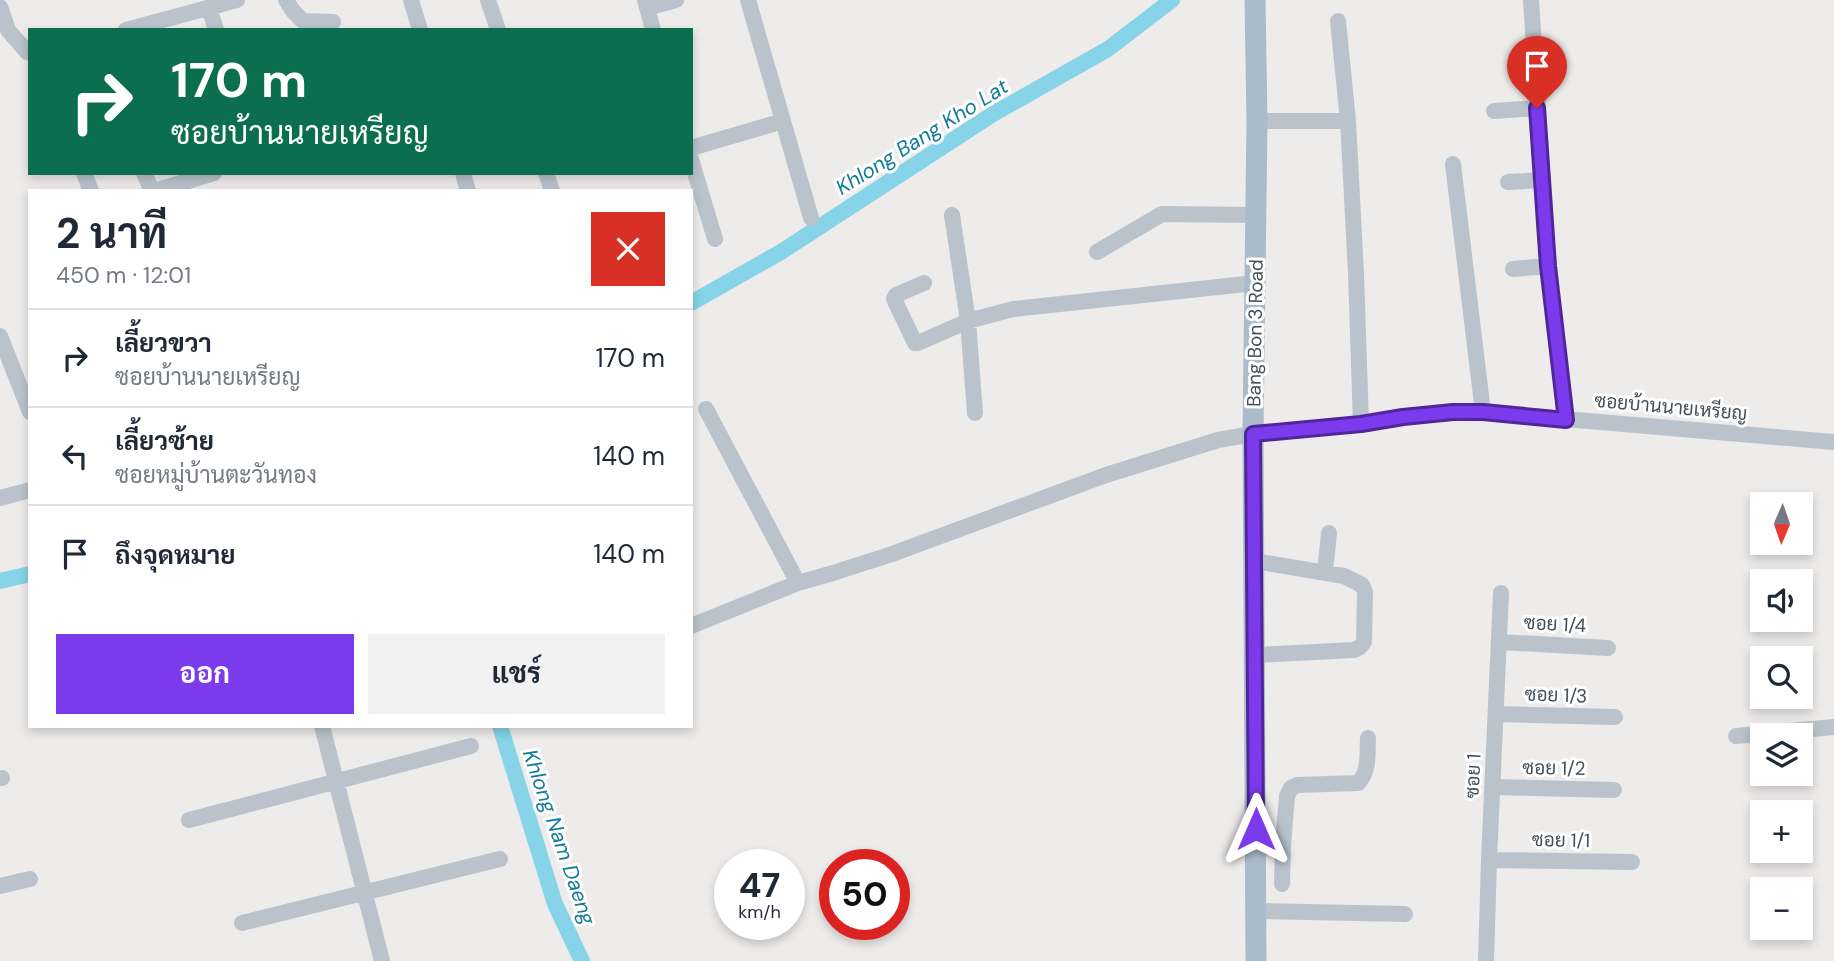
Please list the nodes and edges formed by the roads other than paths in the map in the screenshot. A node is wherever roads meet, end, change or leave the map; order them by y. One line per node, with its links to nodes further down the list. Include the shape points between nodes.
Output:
1 (237, 0): 11 (street)
2 (286, 0): 13 (street, via 303,21)
3 (411, 0): 16 (street)
4 (488, 0): 17 (street)
5 (676, 0): 9 (street)
6 (748, 0): 22 (street)
7 (1255, 0): 23 (main road, Bang Bon 3 Road)
8 (1531, 0): 20 (street)
9 (646, 4): 18 (street)
10 (0, 8): 19 (street, via 9,30)
11 (209, 8): 14 (street); 15 (street)
12 (1338, 21): 24 (street)
13 (333, 22)
14 (134, 28)
15 (215, 28)
16 (419, 28)
17 (497, 28)
18 (652, 28)
19 (28, 52)
20 (1537, 108): 21 (street); 29 (street)
21 (1494, 111)
22 (783, 121): 25 (street); 34 (street)
23 (1257, 121): 24 (street); 33 (main road, Bang Bon 3 Road)
24 (1348, 121): 48 (street)
25 (693, 147)
26 (1454, 164): 45 (street)
27 (693, 166): 35 (street)
28 (207, 175): 31 (street)
29 (1542, 180): 30 (street); 37 (street)
30 (1508, 182)
31 (161, 189)
32 (952, 215): 41 (street)
33 (1256, 215): 36 (street, via 1162,214); 40 (main road, Bang Bon 3 Road)
34 (811, 218)
35 (715, 239)
36 (1097, 252)
37 (1548, 266): 38 (street); 47 (street)
38 (1513, 269)
39 (924, 283): 41 (street, via 894,297 915,343)
40 (1255, 283): 41 (street, via 1013,309); 49 (main road, Bang Bon 3 Road)
41 (968, 321): 46 (street)
42 (0, 336): 43 (street)
43 (28, 407)
44 (706, 408): 56 (street)
45 (1483, 412): 47 (street, ซอยบ้านนายเหรียญ); 48 (street, ซอยบ้านนายเหรียญ)
46 (975, 413)
47 (1566, 420): 50 (street, ซอยบ้านนายเหรียญ)
48 (1361, 424): 49 (street, ซอยบ้านนายเหรียญ)
49 (1253, 434): 54 (main road, Bang Bon 3 Road); 56 (street, ซอยบ้านนายเหรียญ, via 1218,440 1105,475 892,554)
50 (1834, 442)
51 (28, 491): 52 (street)
52 (0, 498)
53 (1329, 533): 55 (street)
54 (1255, 561): 55 (street); 61 (main road, Bang Bon 3 Road)
55 (1325, 572): 61 (street, via 1363,585 1364,642 1360,647)
56 (798, 583): 58 (street, ซอยบ้านนายเหรียญ)
57 (1501, 593): 59 (street, ซอย 1)
58 (693, 624)
59 (1500, 642): 60 (street, ซอย 1/4); 62 (street, ซอย 1)
60 (1608, 648)
61 (1255, 655): 74 (main road, Bang Bon 3 Road)
62 (1497, 714): 63 (street, ซอย 1/3); 70 (street, ซอย 1)
63 (1615, 717)
64 (1834, 727): 66 (street)
65 (322, 728): 69 (street)
66 (1736, 736)
67 (1368, 738): 73 (street, via 1366,770 1358,783 1291,788)
68 (471, 746): 69 (street)
69 (336, 782): 72 (street); 81 (street)
70 (1493, 787): 71 (street, ซอย 1/2); 76 (street, ซอย 1)
71 (1614, 790)
72 (189, 820)
73 (1283, 846): 74 (street); 79 (street)
74 (1256, 848): 82 (main road, Bang Bon 3 Road)
75 (499, 859): 81 (street)
76 (1489, 860): 77 (street, ซอย 1/1); 87 (street, ซอย 1)
77 (1632, 862)
78 (30, 879): 80 (street)
79 (1282, 884)
80 (0, 886)
81 (364, 892): 84 (street); 85 (street)
82 (1256, 911): 83 (street); 86 (main road, Bang Bon 3 Road)
83 (1405, 914)
84 (242, 923)
85 (383, 961)
86 (1256, 961)
87 (1486, 961)

